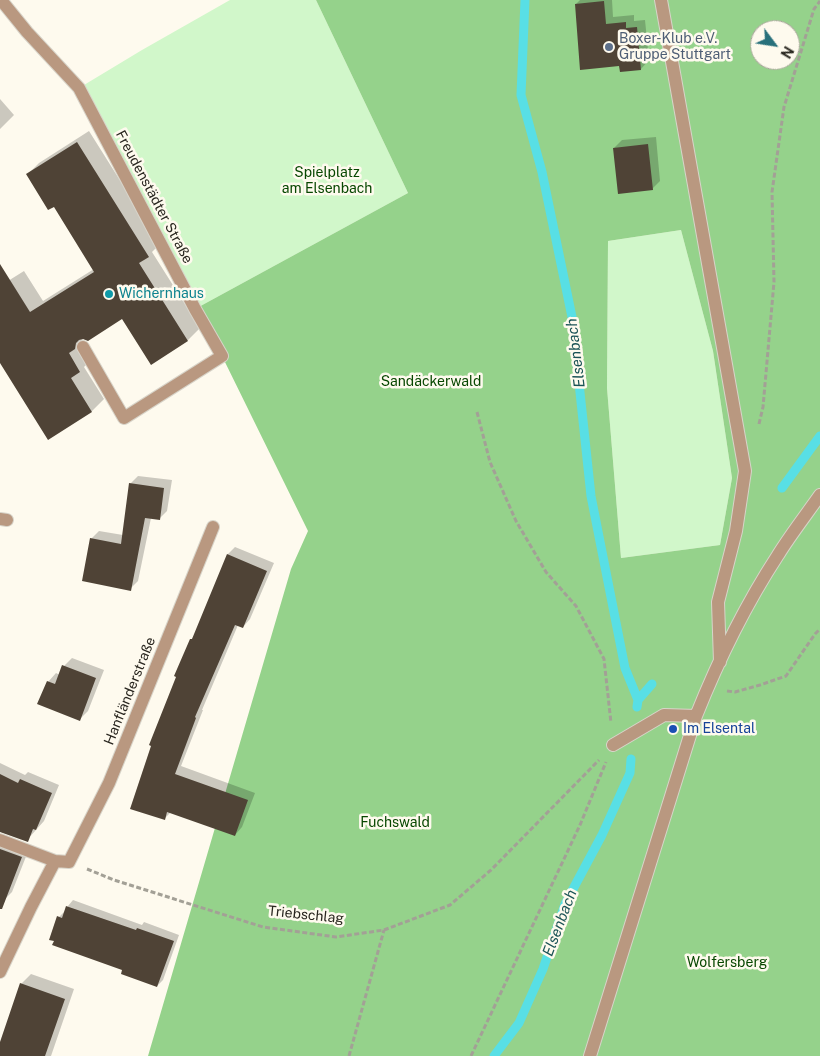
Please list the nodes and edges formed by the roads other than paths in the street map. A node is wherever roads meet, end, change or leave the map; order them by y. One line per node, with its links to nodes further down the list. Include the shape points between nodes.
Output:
1 (1, 0): 3 (street, Freudenstädter Straße, via 79,88 222,356 124,418)
2 (661, 0): 6 (street, via 745,471 736,531 718,602)
3 (83, 348)
4 (820, 495): 6 (street, via 778,554)
5 (212, 528): 10 (street, Hanfländerstraße, via 109,783 69,862)
6 (720, 662): 7 (street)
7 (696, 716): 8 (street, via 664,715); 12 (street)
8 (613, 745)
9 (0, 840): 10 (street)
10 (55, 861): 11 (street)
11 (0, 972)
12 (590, 1056)

